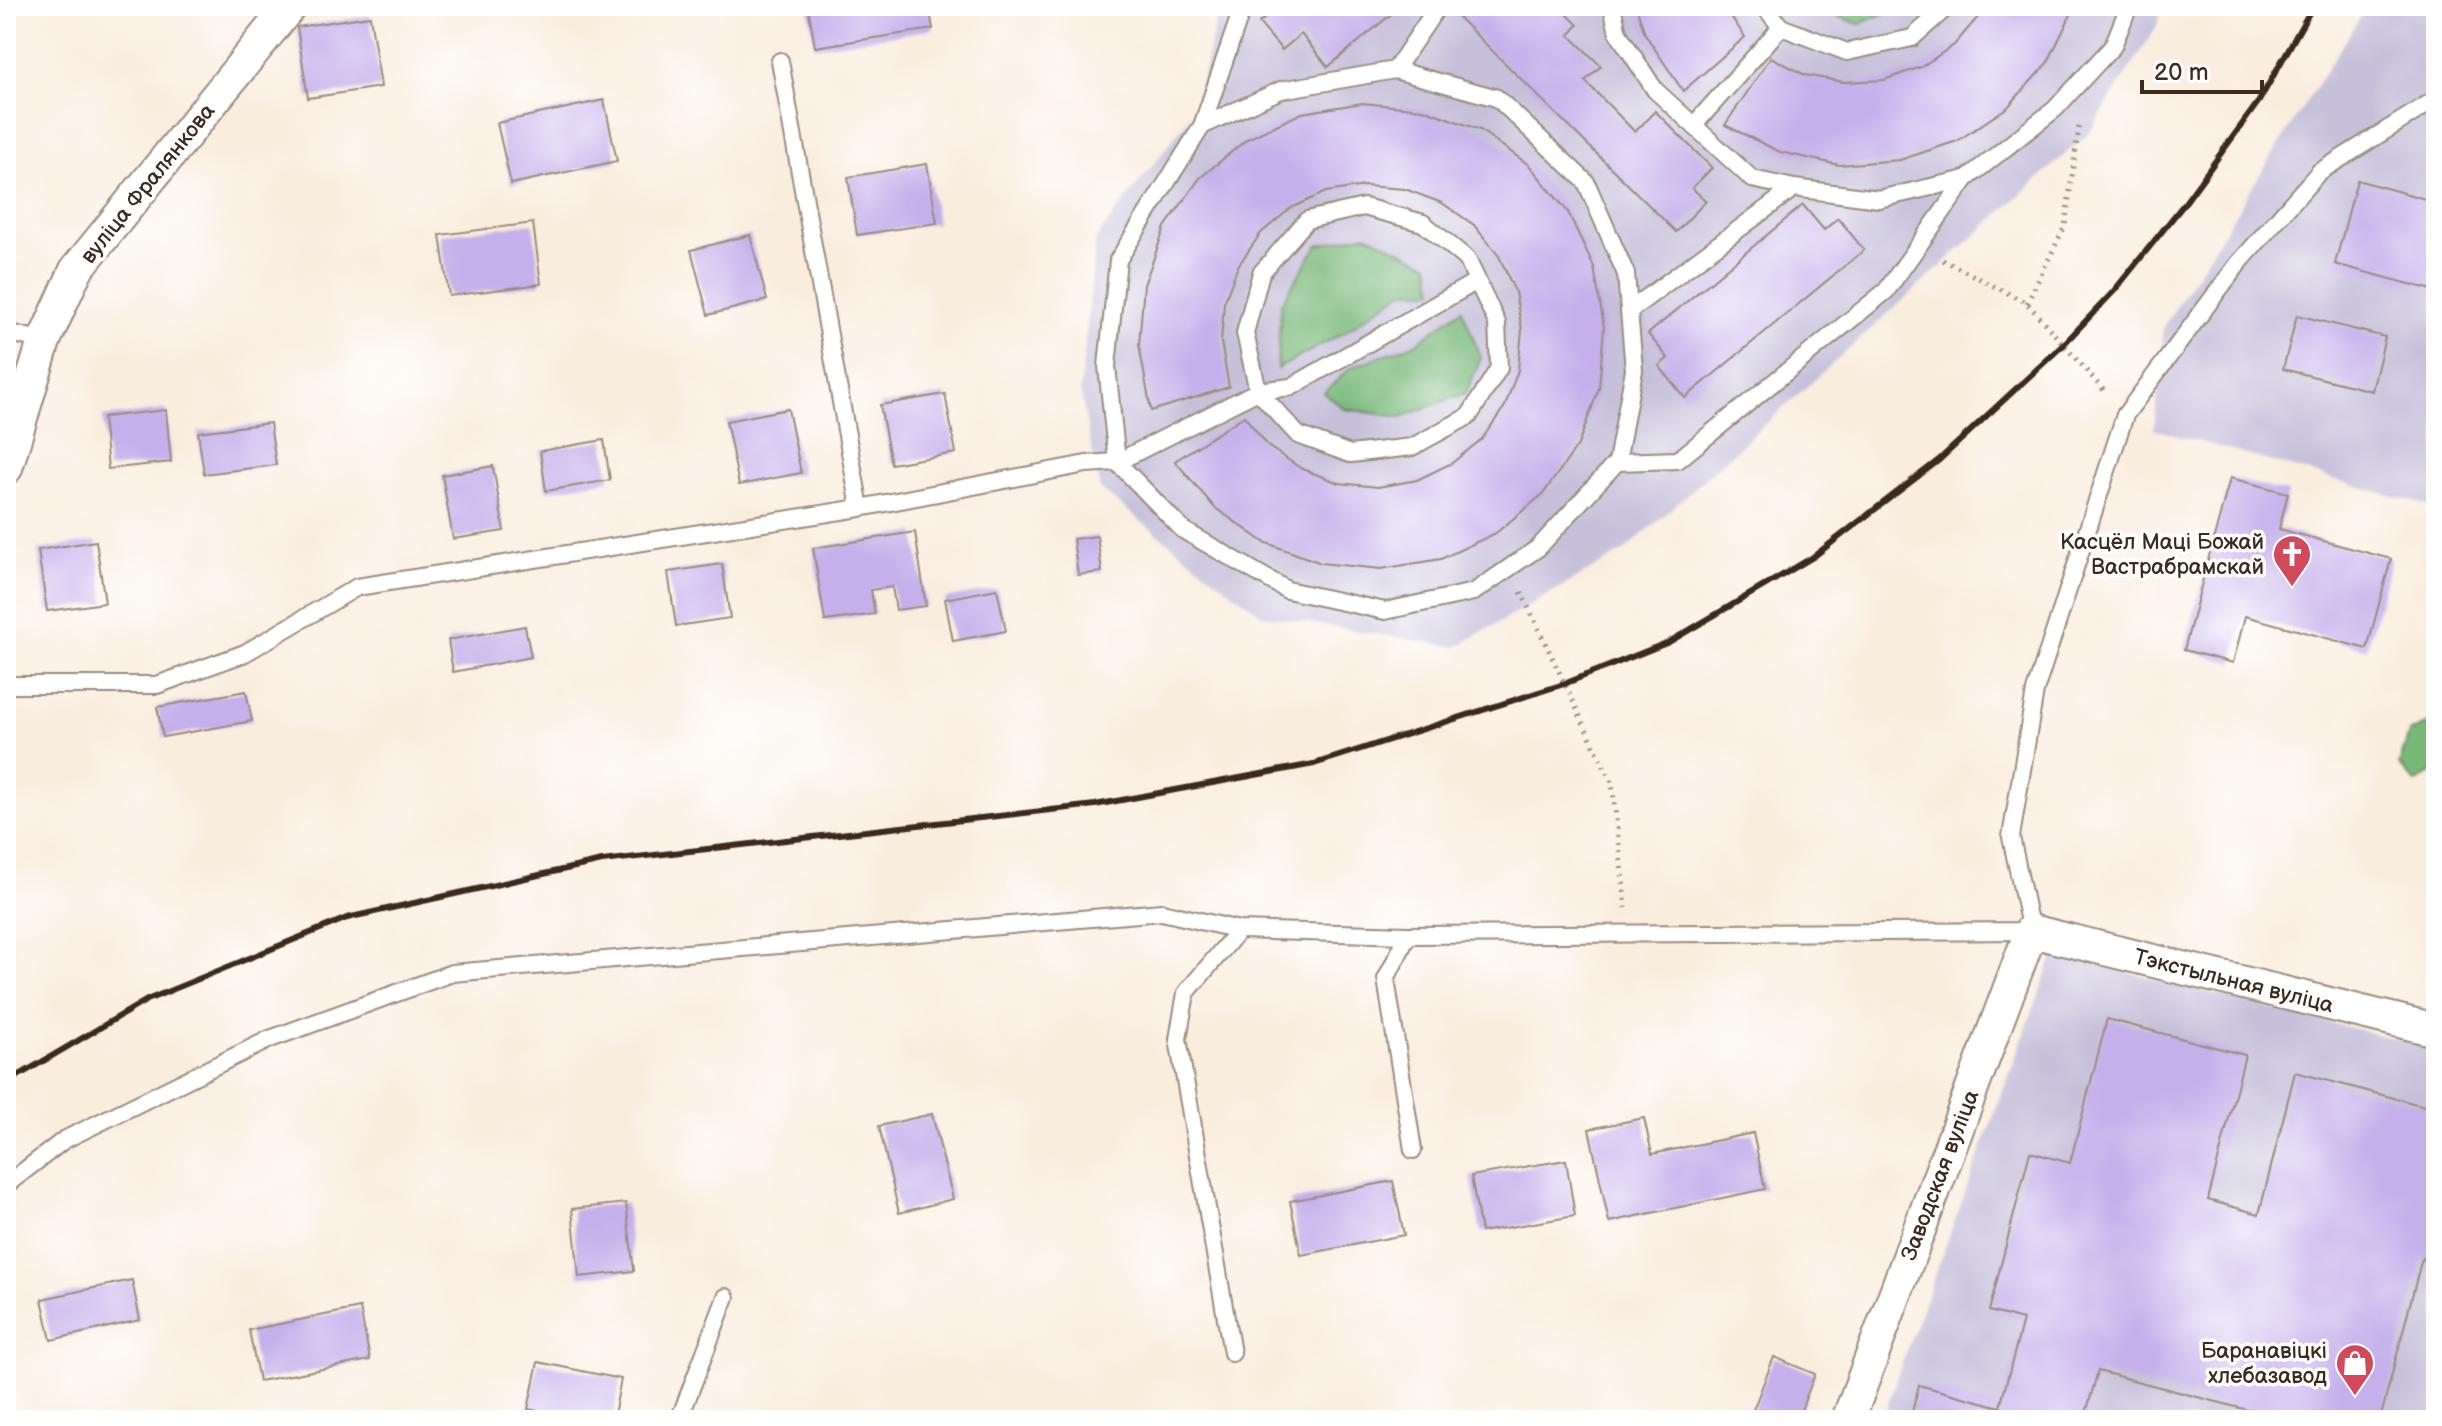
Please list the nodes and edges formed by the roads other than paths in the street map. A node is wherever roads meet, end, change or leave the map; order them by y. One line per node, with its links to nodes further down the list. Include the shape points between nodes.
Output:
1 (290, 6): 19 (street, вуліца Фралянкова, via 76,270)
2 (1243, 6): 13 (lane)
3 (1438, 6): 10 (lane)
4 (1612, 6): 12 (lane, via 1618,33 1655,90)
5 (1764, 6): 8 (lane)
6 (1948, 6): 8 (lane, via 1912,38 1847,52)
7 (2129, 6): 14 (lane, via 2113,46 2055,109)
8 (1781, 27): 12 (lane)
9 (780, 61): 24 (lane)
10 (1395, 70): 13 (lane, via 1281,90); 17 (lane, via 1497,98 1586,182 1626,274)
11 (2436, 99): 27 (lane, via 2319,172 2238,264 2125,415 2035,691 2011,837)
12 (1694, 125): 15 (lane, via 1752,179)
13 (1202, 126): 21 (lane, via 1118,260 1107,366)
14 (1966, 179): 15 (lane, via 1879,199); 22 (lane, via 1886,291 1678,460)
15 (1794, 188): 17 (lane)
16 (1477, 281): 20 (lane, via 1291,387); 20 (lane, via 1497,323 1499,368 1469,416 1412,447 1350,454 1298,435); 20 (lane, via 1467,259 1423,223 1364,207 1307,220 1261,273 1245,333)
17 (1629, 311): 22 (lane, via 1634,370)
18 (6, 332): 19 (lane)
19 (44, 341): 23 (street, вуліца Фралянкова)
20 (1258, 391): 21 (lane)
21 (1117, 462): 22 (lane, via 1183,530 1287,590 1385,611 1474,592 1538,548); 24 (lane)
22 (1617, 462)
23 (6, 468)
24 (860, 508): 25 (lane, via 357,587 245,653 157,685)
25 (6, 685)
26 (1239, 930): 28 (lane); 31 (lane, via 1162,912 452,973 270,1039 64,1140); 33 (lane, via 1186,993 1178,1039)
27 (2031, 931): 28 (lane); 29 (street, Тэкстыльная вуліца); 35 (street, Заводская вуліца)
28 (1408, 935): 30 (lane, via 1386,979)
29 (2436, 1030)
30 (1413, 1150)
31 (6, 1185)
32 (726, 1297): 34 (lane)
33 (1232, 1353)
34 (679, 1420)
35 (1848, 1420)

